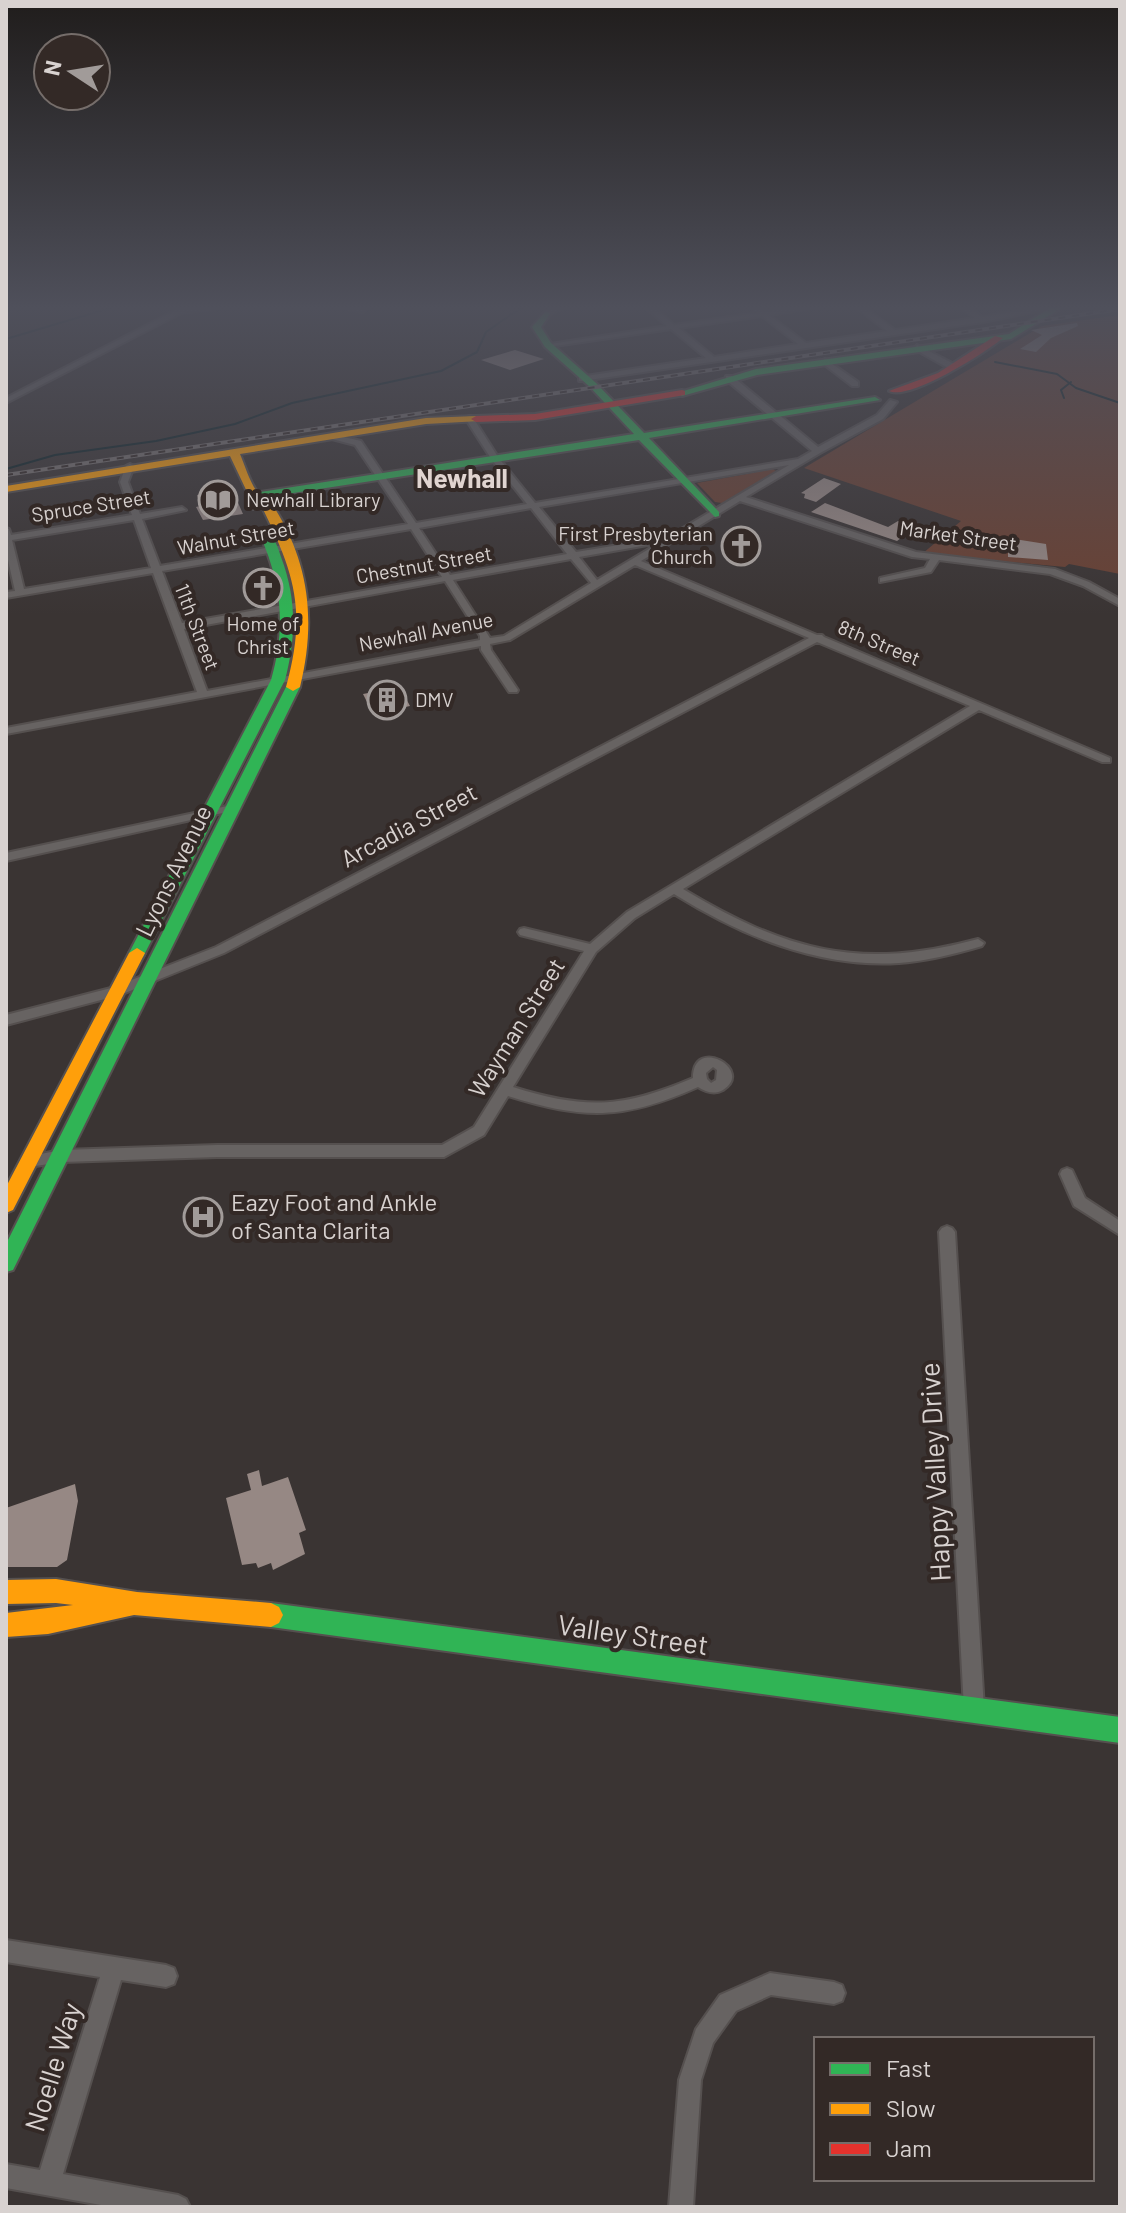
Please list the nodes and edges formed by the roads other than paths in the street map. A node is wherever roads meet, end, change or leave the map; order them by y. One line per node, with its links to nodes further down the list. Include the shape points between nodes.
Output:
1 (592, 408): 7 (main road, via 521,418)
2 (611, 408): 8 (main road)
3 (767, 408): 6 (street)
4 (810, 408): 6 (main road)
5 (880, 408): 11 (street, Newhall Avenue, via 880,417)
6 (774, 414): 8 (main road); 11 (street)
7 (469, 418): 9 (main road); 12 (street)
8 (638, 435): 12 (main road); 16 (main road)
9 (364, 437): 10 (main road, via 331,436); 15 (street)
10 (233, 451): 14 (main road); 18 (main road, Lyons Avenue)
11 (817, 451): 13 (street, Newhall Avenue)
12 (495, 458): 15 (main road); 20 (street)
13 (804, 460): 16 (street, Walnut Street); 19 (street, Newhall Avenue)
14 (127, 474): 17 (main road, via 104,471); 23 (street, 11th Street)
15 (380, 476): 18 (main road); 24 (street)
16 (683, 481): 20 (street, Walnut Street); 22 (main road)
17 (6, 489)
18 (254, 496): 27 (main road, Lyons Avenue, via 251,504)
19 (742, 499): 22 (street, Newhall Avenue); 29 (street, Market Street)
20 (533, 505): 24 (street, Walnut Street); 28 (street)
21 (182, 510): 23 (street, Spruce Street)
22 (715, 514): 26 (street, Newhall Avenue)
23 (138, 517): 25 (street, Spruce Street); 31 (street, 11th Street)
24 (412, 526): 27 (street, Walnut Street); 32 (street)
25 (7, 535): 35 (street)
26 (677, 537): 28 (street, Chestnut Street); 30 (street, Newhall Avenue)
27 (280, 548): 31 (street, Walnut Street); 38 (main road, Lyons Avenue, via 289,587)
28 (573, 557): 32 (street, Chestnut Street); 34 (street)
29 (935, 559): 33 (street, via 928,570); 37 (street, Market Street, via 1052,571)
30 (636, 562): 34 (street, Newhall Avenue); 40 (street, 8th Street)
31 (156, 569): 35 (street, Walnut Street); 39 (street, 11th Street)
32 (448, 579): 38 (street, Chestnut Street); 41 (street)
33 (883, 580)
34 (597, 585): 41 (street, Newhall Avenue, via 512,636)
35 (20, 593): 36 (street, Walnut Street)
36 (6, 595)
37 (1120, 603)
38 (300, 606): 39 (street, Chestnut Street); 42 (main road, Lyons Avenue, via 290,641)
39 (178, 627): 44 (street, 11th Street)
40 (819, 637): 45 (street, 8th Street); 55 (street, Arcadia Street, via 220,950)
41 (485, 643): 42 (street, Newhall Avenue); 43 (street)
42 (288, 678): 44 (street, Newhall Avenue); 48 (main road, Lyons Avenue); 49 (main road, Lyons Avenue)
43 (513, 690)
44 (203, 694): 46 (street, Newhall Avenue)
45 (978, 706): 47 (street, 8th Street); 51 (street, Wayman Street)
46 (6, 731)
47 (1106, 760)
48 (232, 808): 49 (street); 55 (main road, Lyons Avenue)
49 (209, 811): 50 (street); 56 (main road, Lyons Avenue)
50 (6, 857)
51 (676, 890): 53 (street, via 732,924 841,957 919,959); 54 (street, Wayman Street, via 631,915)
52 (524, 932): 54 (street)
53 (978, 943)
54 (592, 949): 59 (street, Wayman Street)
55 (147, 979): 56 (street, Arcadia Street); 60 (main road, Lyons Avenue)
56 (115, 992): 57 (street, Arcadia Street); 61 (main road, Lyons Avenue)
57 (6, 1020)
58 (700, 1081): 59 (street, via 630,1107 600,1112 551,1105)
59 (506, 1090): 60 (street, Wayman Street, via 479,1131 444,1151)
60 (62, 1156): 61 (street, Wayman Street); 66 (main road, Lyons Avenue)
61 (29, 1161): 63 (main road, Lyons Avenue)
62 (1067, 1174): 64 (street, via 1079,1202)
63 (6, 1205)
64 (1120, 1229)
65 (947, 1232): 70 (street, Happy Valley Drive)
66 (6, 1264)
67 (6, 1592): 68 (main road, Valley Street, via 56,1591)
68 (137, 1604): 69 (main road, Valley Street); 70 (main road, Valley Street, via 237,1610)
69 (6, 1625)
70 (974, 1709): 71 (main road, Valley Street)
71 (1120, 1730)
72 (6, 1951): 73 (street)
73 (114, 1968): 74 (street); 77 (street, Noelle Way)
74 (166, 1976)
75 (834, 1993): 79 (street, via 770,1984 728,2003 704,2037 690,2080)
76 (6, 2176): 77 (street)
77 (48, 2183): 78 (street)
78 (178, 2207)
79 (681, 2207)

